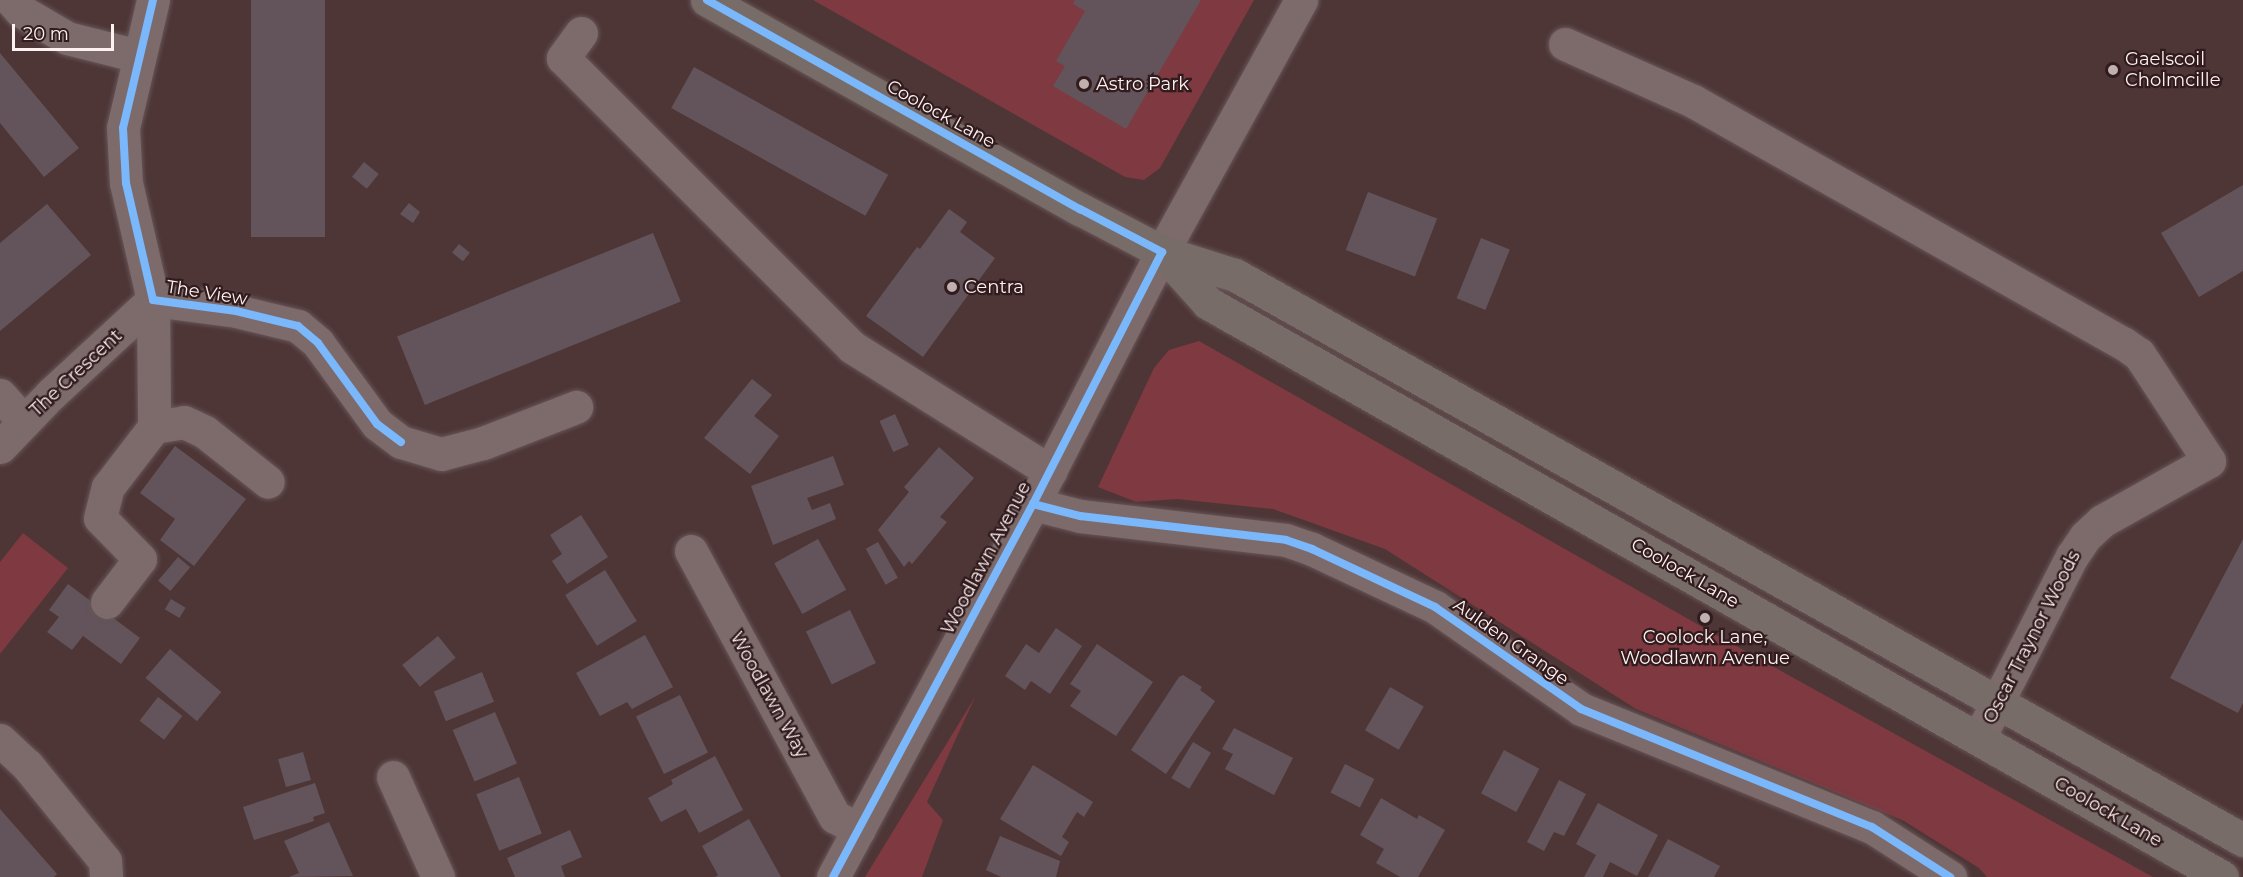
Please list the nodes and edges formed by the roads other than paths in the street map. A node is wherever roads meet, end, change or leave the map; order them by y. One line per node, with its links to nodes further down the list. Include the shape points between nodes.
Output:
1 (11, 0): 7 (street, via 21,11 67,38)
2 (153, 0): 7 (street, The View)
3 (706, 0): 8 (main road, Coolock Lane)
4 (1301, 0): 8 (street, Woodlawn Avenue)
5 (581, 33): 15 (street, via 563,58 852,347)
6 (1565, 44): 20 (street, Oscar Traynor Woods, via 1693,101 2139,354 2209,461 2103,521 2085,537)
7 (139, 56): 9 (street, The View, via 123,128 126,183)
8 (1162, 252): 15 (street, Woodlawn Avenue); 20 (main road, Coolock Lane, via 1235,275); 21 (main road, Coolock Lane, via 1208,303)
9 (153, 300): 11 (street, The View, via 236,310 298,326 318,343 377,424 401,442 441,453 483,443); 12 (street, The Crescent); 13 (street)
10 (0, 395): 12 (street)
11 (576, 407)
12 (24, 422): 14 (street, The Crescent)
13 (154, 427): 16 (street, via 184,422 205,432); 19 (street, via 108,487 102,508 100,518 140,559)
14 (0, 447)
15 (1050, 471): 17 (street, Woodlawn Avenue)
16 (268, 482)
17 (1033, 504): 24 (street, Woodlawn Avenue); 29 (street, Aulden Grange, via 1080,516 1286,540 1312,549 1435,607 1581,709 1872,827)
18 (691, 551): 24 (street, Woodlawn Way, via 836,817)
19 (107, 602)
20 (1998, 702): 21 (street, Oscar Traynor Woods); 25 (main road, Coolock Lane)
21 (1979, 738): 30 (main road, Coolock Lane)
22 (0, 740): 26 (street, via 27,765 105,861)
23 (393, 777): 27 (street)
24 (859, 829): 28 (street, Woodlawn Avenue)
25 (2243, 840)
26 (106, 877)
27 (438, 877)
28 (832, 877)
29 (1950, 877)
30 (2222, 877)

